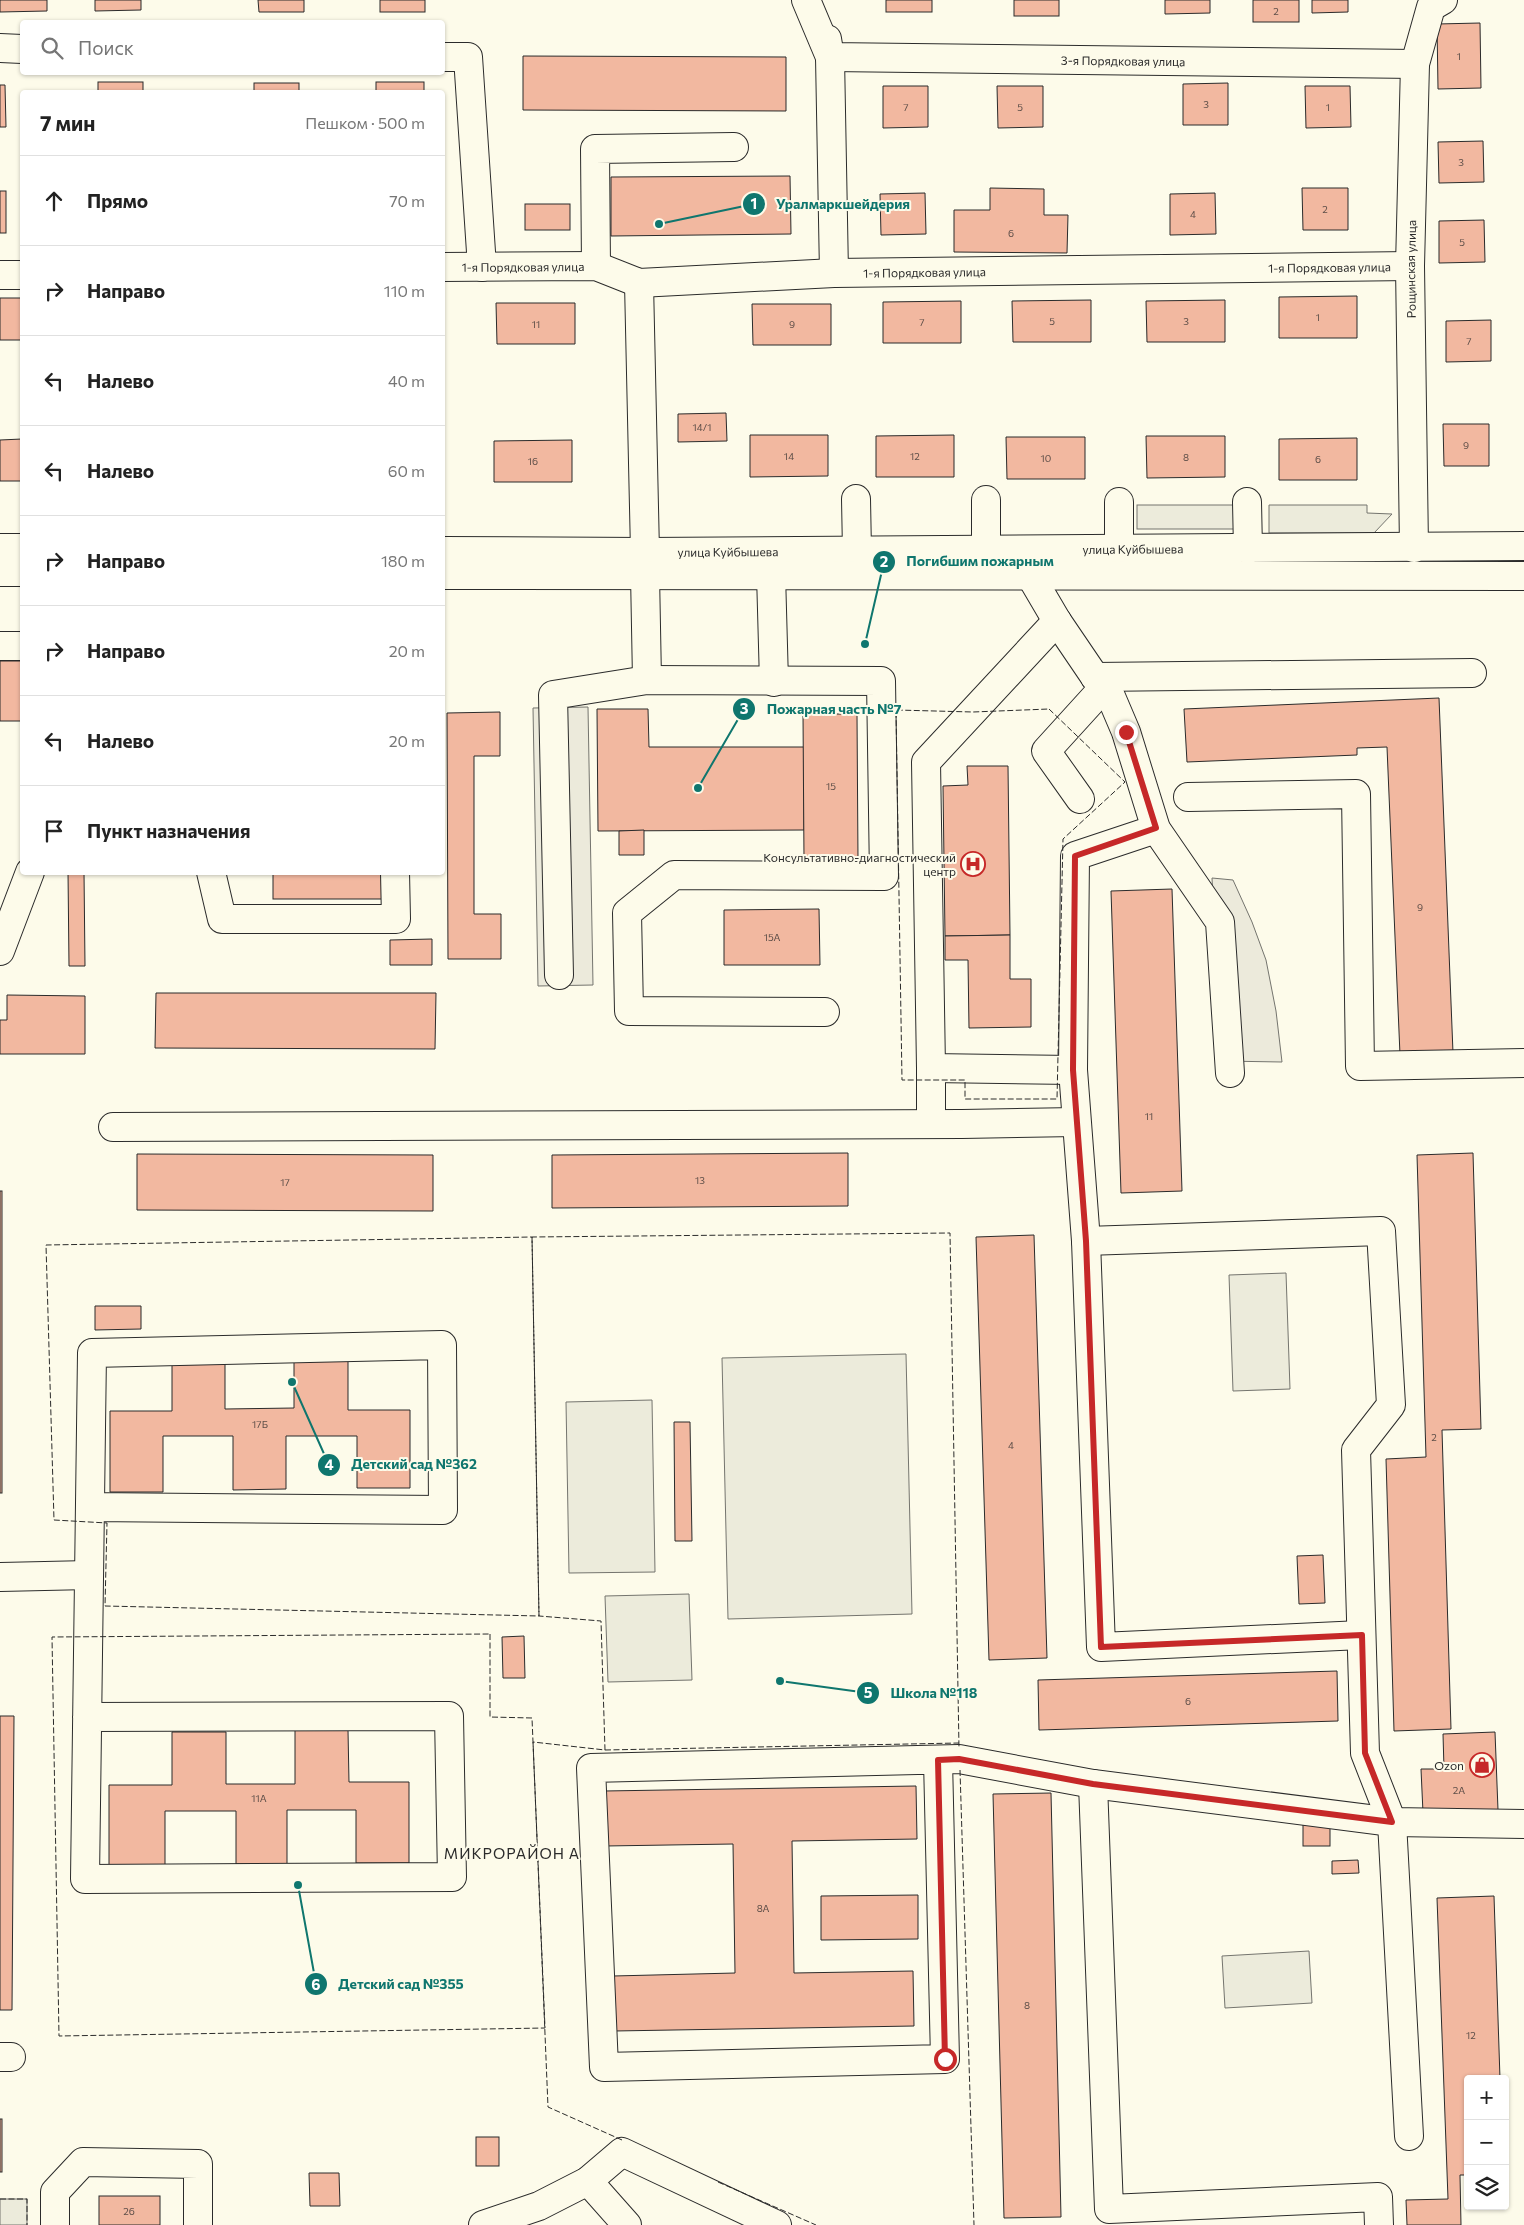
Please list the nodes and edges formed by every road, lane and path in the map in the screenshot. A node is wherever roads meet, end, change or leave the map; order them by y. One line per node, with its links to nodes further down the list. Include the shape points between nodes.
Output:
1 (806, 0): 7 (street)
2 (822, 0): 7 (street)
3 (1434, 2): 8 (street, Рощинская улица)
4 (0, 48): 5 (street)
5 (20, 49)
6 (455, 57): 13 (street)
7 (830, 57): 8 (street, 3-я Порядковая улица); 14 (street)
8 (1416, 64): 11 (street, Рощинская улица)
9 (734, 147): 10 (street, via 595,149)
10 (596, 266): 13 (street, 1-я Порядковая улица); 17 (street, 1-я Порядковая улица)
11 (1410, 266): 14 (street, 1-я Порядковая улица); 25 (street, Рощинская улица)
12 (445, 267): 13 (street, 1-я Порядковая улица)
13 (482, 267)
14 (834, 273): 17 (street, 1-я Порядковая улица)
15 (0, 275): 16 (street)
16 (20, 275)
17 (639, 283): 31 (street)
18 (856, 499): 30 (street)
19 (986, 500): 28 (street)
20 (1119, 502): 26 (street)
21 (1247, 502): 27 (street)
22 (1524, 546): 25 (street, улица Куйбышева)
23 (0, 548): 24 (street)
24 (20, 548)
25 (1414, 548): 27 (street, улица Куйбышева)
26 (1119, 549): 27 (street, улица Куйбышева); 28 (street, улица Куйбышева)
27 (1248, 549)
28 (986, 550): 30 (street, улица Куйбышева)
29 (445, 551): 31 (street, улица Куйбышева)
30 (857, 551): 31 (street, улица Куйбышева)
31 (645, 563): 34 (street, улица Куйбышева); 35 (street, улица Куйбышева); 42 (street)
32 (0, 572): 33 (street)
33 (20, 572)
34 (771, 574): 36 (street, улица Куйбышева); 44 (street)
35 (445, 575)
36 (1030, 575): 37 (street, улица Куйбышева); 38 (street)
37 (1524, 576)
38 (1057, 621): 43 (street); 55 (street, via 926,762)
39 (0, 646): 40 (street)
40 (20, 646)
41 (1472, 673): 43 (street)
42 (647, 680): 44 (street); 52 (street, via 553,695)
43 (1101, 681): 46 (street, via 1046,751); 47 (street, via 1126,732)
44 (774, 682): 53 (street, via 880,681 884,876 674,875 627,913 629,1011)
45 (1188, 797): 54 (street, via 1356,794 1360,1066)
46 (1080, 799)
47 (1156, 828): 56 (street, via 1075,856); 57 (street, via 1220,922)
48 (29, 875): 51 (street)
49 (212, 875): 50 (street, via 222,919 396,919)
50 (395, 875)
51 (0, 951)
52 (559, 976)
53 (825, 1012)
54 (1524, 1063)
55 (931, 1068): 56 (street); 59 (street)
56 (1073, 1070): 58 (street)
57 (1230, 1073)
58 (1076, 1122): 59 (street); 61 (street)
59 (932, 1124): 60 (street)
60 (113, 1127)
61 (1086, 1241): 65 (street, via 1101,1647); 65 (street, via 1381,1231 1391,1405 1356,1450)
62 (90, 1507): 62 (street, via 443,1510 442,1345 92,1353); 63 (street)
63 (89, 1575): 64 (street); 66 (street)
64 (0, 1577)
65 (1362, 1635): 69 (street, via 1365,1753)
66 (87, 1716): 66 (street, via 85,1879 452,1877 449,1716)
67 (938, 1760): 67 (street, via 591,1768 604,2067 945,2059); 68 (street, via 959,1759)
68 (1093, 1784): 69 (street); 78 (street, via 1109,2209 1378,2197)
69 (1392, 1822): 70 (street); 71 (street)
70 (1524, 1824)
71 (1409, 2136)
72 (588, 2181): 75 (street, via 539,2206); 76 (street); 77 (street, via 622,2152)
73 (54, 2225): 74 (street, via 54,2192 84,2162 198,2164)
74 (198, 2225)
75 (483, 2225)
76 (627, 2225)
77 (777, 2225)
78 (1379, 2225)

